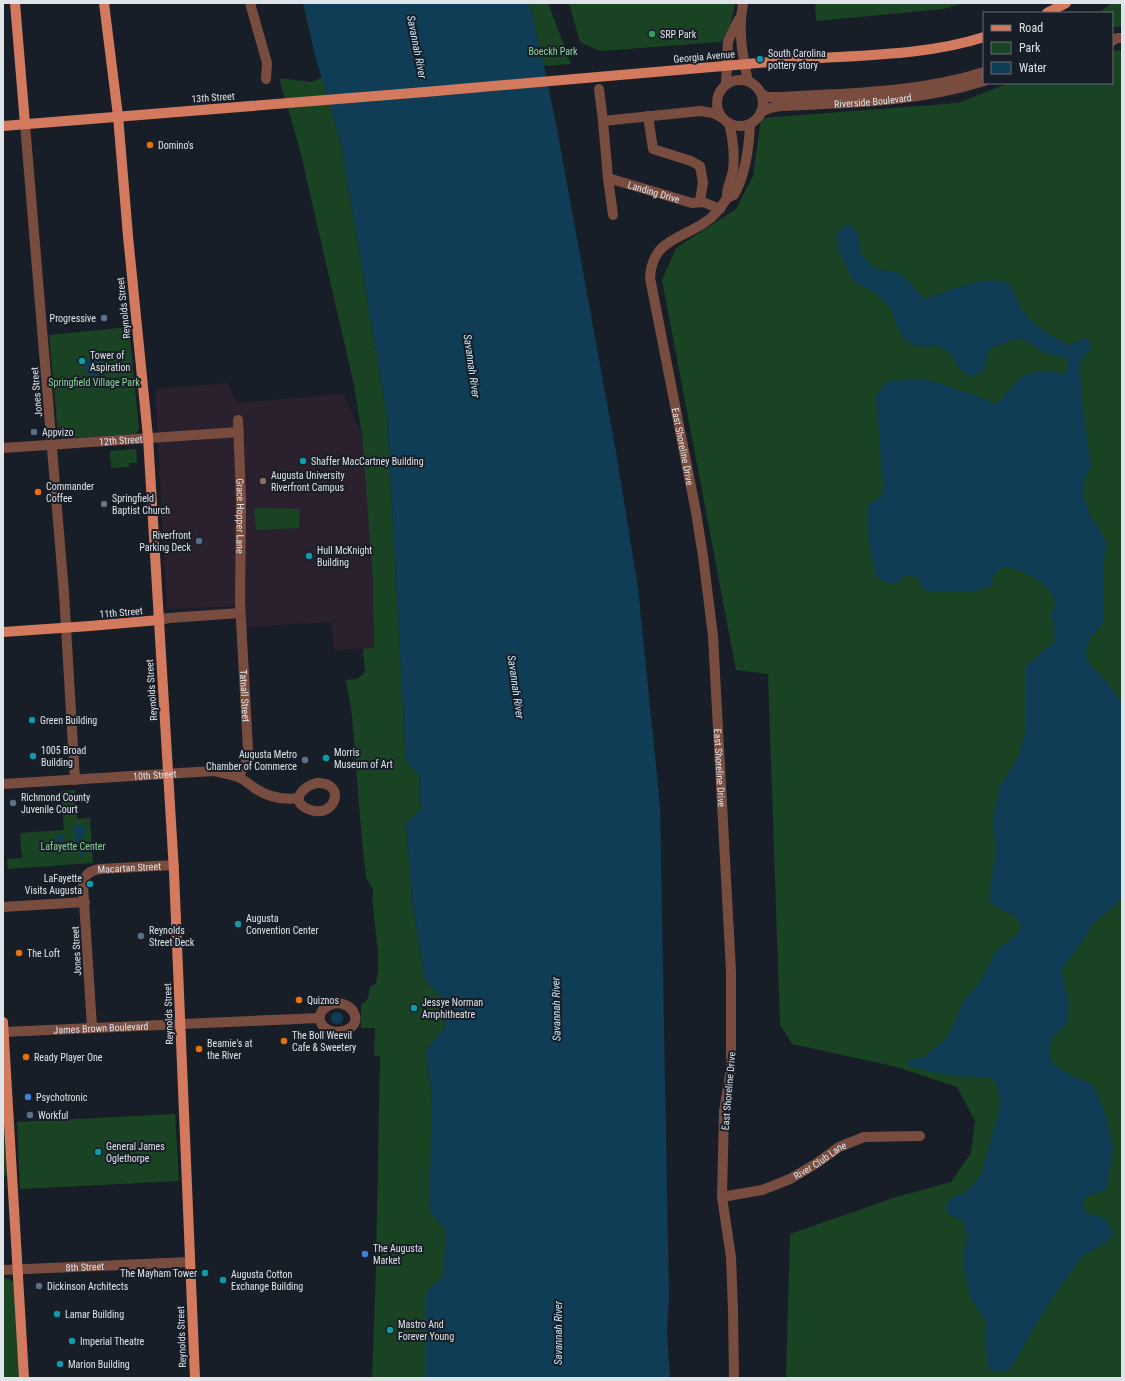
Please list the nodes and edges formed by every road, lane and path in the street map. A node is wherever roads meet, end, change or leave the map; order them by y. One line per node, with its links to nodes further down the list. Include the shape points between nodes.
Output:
1 (15, 3): 24 (main road, Jones Street)
2 (104, 3): 20 (main road, Reynolds Street)
3 (250, 3): 10 (street, via 267,63)
4 (742, 3): 7 (street)
5 (1066, 3): 6 (main road)
6 (1049, 12)
7 (741, 14): 11 (street, via 741,45); 13 (street, via 728,41)
8 (983, 38): 15 (main road, Georgia Avenue, bridge, via 949,47 922,50)
9 (983, 72): 16 (street, Riverside Boulevard, via 947,82 889,91 780,97 767,97)
10 (266, 79)
11 (748, 81): 13 (street, via 737,80); 16 (street)
12 (983, 81): 19 (street, Riverside Boulevard, via 907,98 780,106)
13 (726, 84): 17 (street)
14 (599, 89): 23 (street)
15 (425, 92): 20 (main road, 13th Street)
16 (762, 94): 19 (street)
17 (718, 95): 18 (street); 22 (street, via 717,107)
18 (700, 111): 21 (street); 22 (street, via 713,113)
19 (761, 112): 25 (street)
20 (118, 116): 24 (main road, 13th Street); 34 (main road, Reynolds Street)
21 (648, 116): 23 (street); 29 (street, via 653,149 691,160 700,166 703,182)
22 (725, 120): 25 (street, via 733,125); 28 (street, via 732,136 733,170 726,191)
23 (603, 121): 27 (street)
24 (26, 124): 26 (main road, 13th Street); 35 (street, Jones Street)
25 (750, 124): 28 (street, via 742,177 734,195)
26 (3, 126)
27 (608, 178): 29 (street, Landing Drive, via 692,203); 31 (street)
28 (727, 198): 30 (street, East Shoreline Drive)
29 (700, 201): 30 (street, Landing Drive)
30 (720, 208): 56 (street, East Shoreline Drive, via 704,223 662,246 652,264 650,278 703,556 713,636 731,970 732,1068 724,1112)
31 (613, 215)
32 (238, 420): 33 (street, Grace Hopper Lane)
33 (239, 432): 34 (street, 12th Street); 37 (street, Grace Hopper Lane)
34 (148, 437): 35 (street, 12th Street); 38 (main road, Reynolds Street)
35 (52, 445): 36 (street, 12th Street); 39 (street, Jones Street)
36 (3, 448)
37 (240, 613): 38 (street, 11th Street); 42 (street, Tatnall Street, via 248,749 246,763)
38 (159, 620): 39 (main road, 11th Street); 41 (main road, Reynolds Street)
39 (67, 627): 40 (main road, 11th Street); 43 (street, Jones Street)
40 (3, 632)
41 (169, 774): 42 (street, 10th Street, via 213,771); 43 (street, 10th Street); 46 (main road, Reynolds Street)
42 (238, 777): 45 (street, 10th Street, via 268,795)
43 (75, 780): 44 (street, 10th Street)
44 (3, 784)
45 (299, 798)
46 (174, 865): 47 (street, Macartan Street, via 100,869); 52 (main road, Reynolds Street)
47 (87, 874): 48 (street, Jones Street, via 84,881)
48 (85, 902): 49 (street); 53 (street, Jones Street)
49 (3, 907)
50 (319, 1018): 52 (street, James Brown Boulevard)
51 (3, 1022): 54 (main road)
52 (180, 1024): 53 (street, James Brown Boulevard); 57 (main road, Reynolds Street)
53 (92, 1027): 54 (street, James Brown Boulevard)
54 (3, 1032): 59 (main road)
55 (920, 1136): 56 (street, River Club Lane, via 864,1136 839,1147 790,1180 762,1190)
56 (722, 1197): 62 (street, East Shoreline Drive, via 731,1256)
57 (190, 1262): 59 (street, 8th Street); 61 (main road, Reynolds Street)
58 (3, 1270): 59 (street, 8th Street)
59 (18, 1270): 60 (main road)
60 (24, 1378)
61 (195, 1378)
62 (734, 1378)

